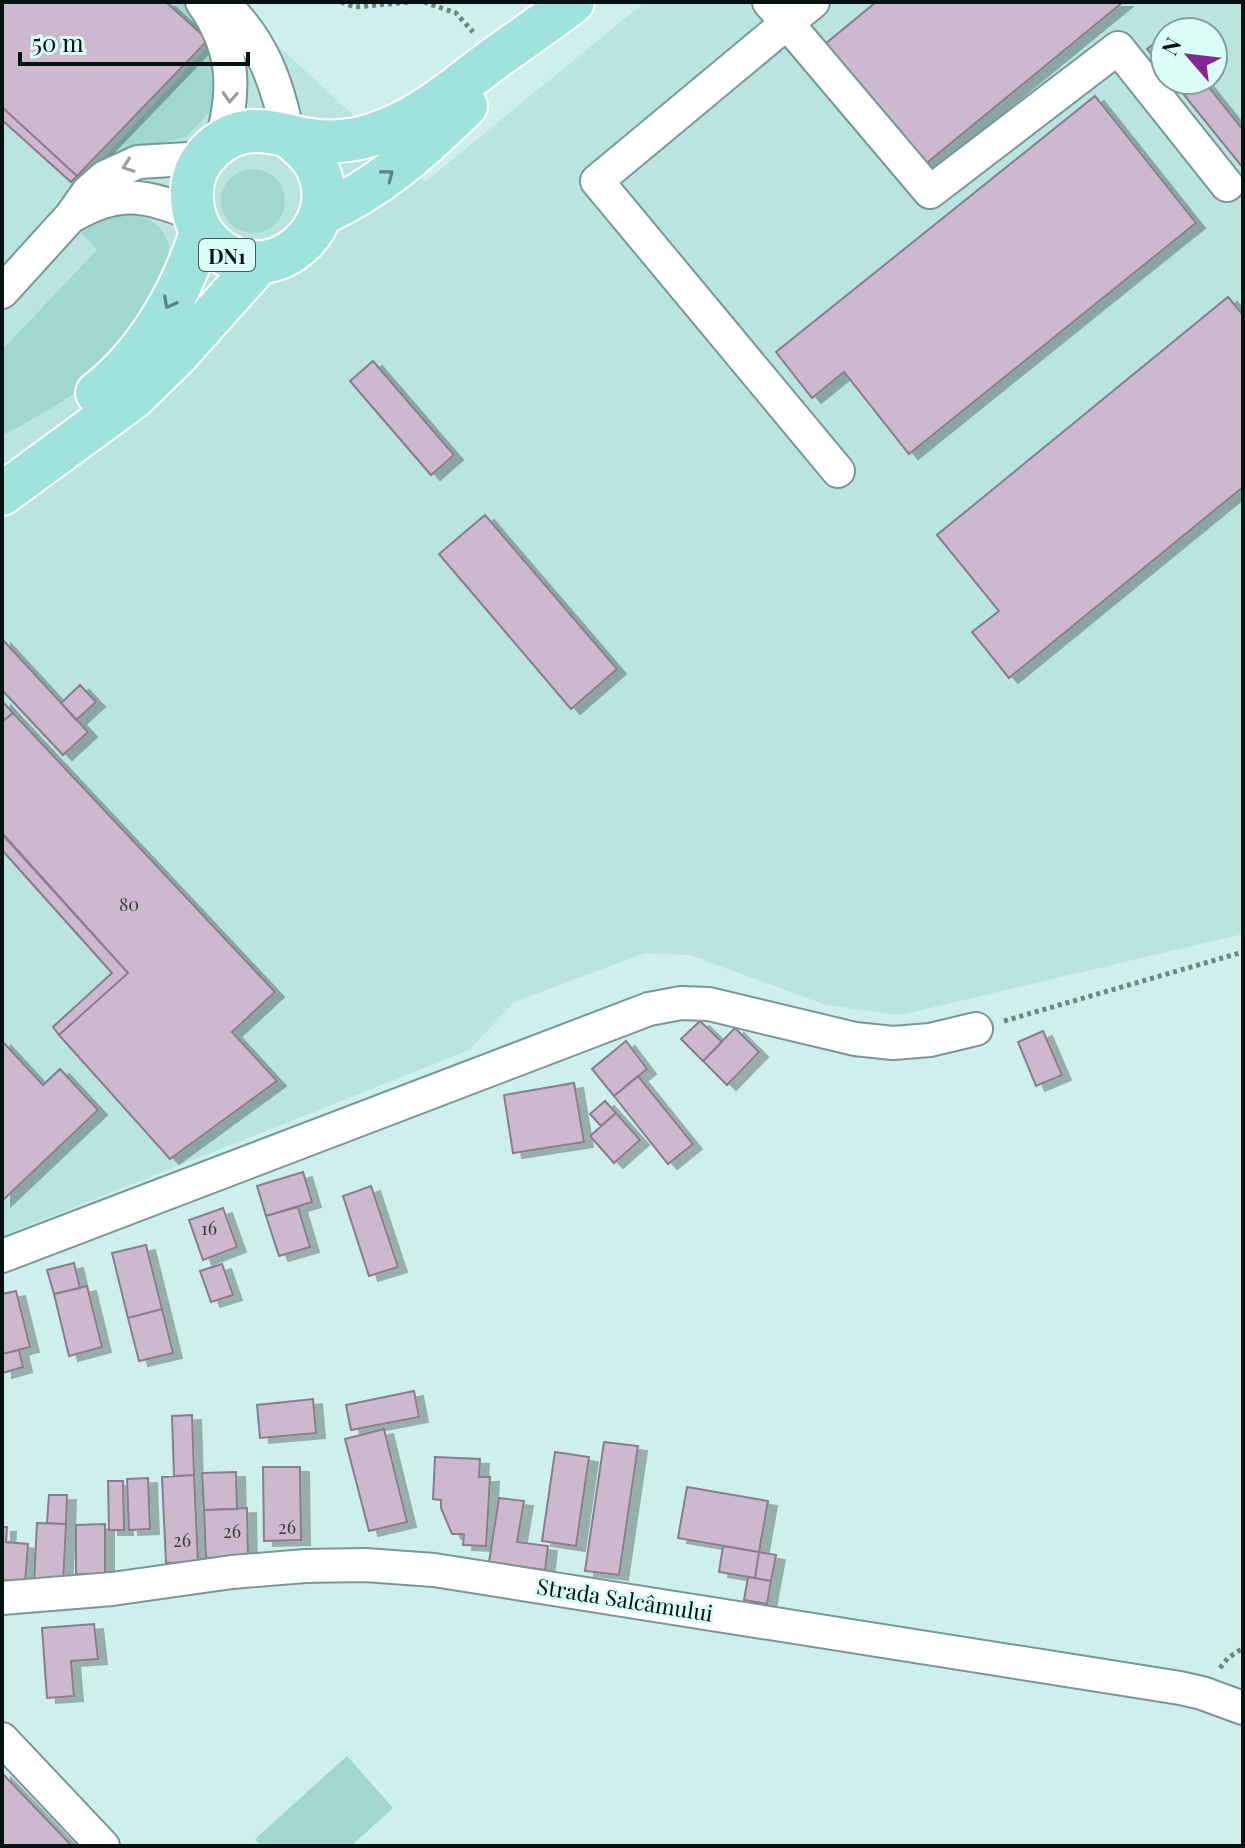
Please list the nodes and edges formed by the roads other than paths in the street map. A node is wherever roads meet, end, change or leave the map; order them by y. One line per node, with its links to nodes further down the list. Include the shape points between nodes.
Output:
1 (202, 2): 8 (street, one-way to 8, via 220,33 230,68 230,105)
2 (221, 2): 7 (street, via 263,54)
3 (573, 2): 6 (main road, DN1)
4 (813, 2): 5 (street)
5 (778, 12): 9 (street, via 930,192 1118,48); 17 (street, via 597,181)
6 (535, 32): 7 (main road, DN1, via 425,110 389,129 337,141); 10 (main road, DN1, one-way to 6, via 350,201 408,160)
7 (288, 136): 8 (main road, DN1, via 254,130 236,134); 10 (main road, via 317,170)
8 (212, 150): 11 (street, one-way to 11, via 127,165 94,185); 12 (main road, DN1, via 192,186)
9 (1227, 185)
10 (321, 214): 13 (main road, DN1, via 305,242 283,257)
11 (71, 216): 12 (street, via 107,199 134,196 164,202); 14 (street)
12 (198, 223): 13 (main road, DN1, via 226,255); 15 (main road, DN1, one-way to 15, via 188,264)
13 (260, 262): 15 (main road, DN1, via 186,346)
14 (2, 292)
15 (118, 393): 16 (main road, DN1); 18 (main road, DN1)
16 (2, 460)
17 (838, 471)
18 (2, 494)
19 (976, 1029): 20 (street, via 893,1043 709,1004 649,1009)
20 (2, 1256)
21 (2, 1598): 22 (street, Strada Salcâmului, via 305,1566 434,1570 1180,1688)
22 (1243, 1708)
23 (2, 1739): 24 (street)
24 (103, 1846)

